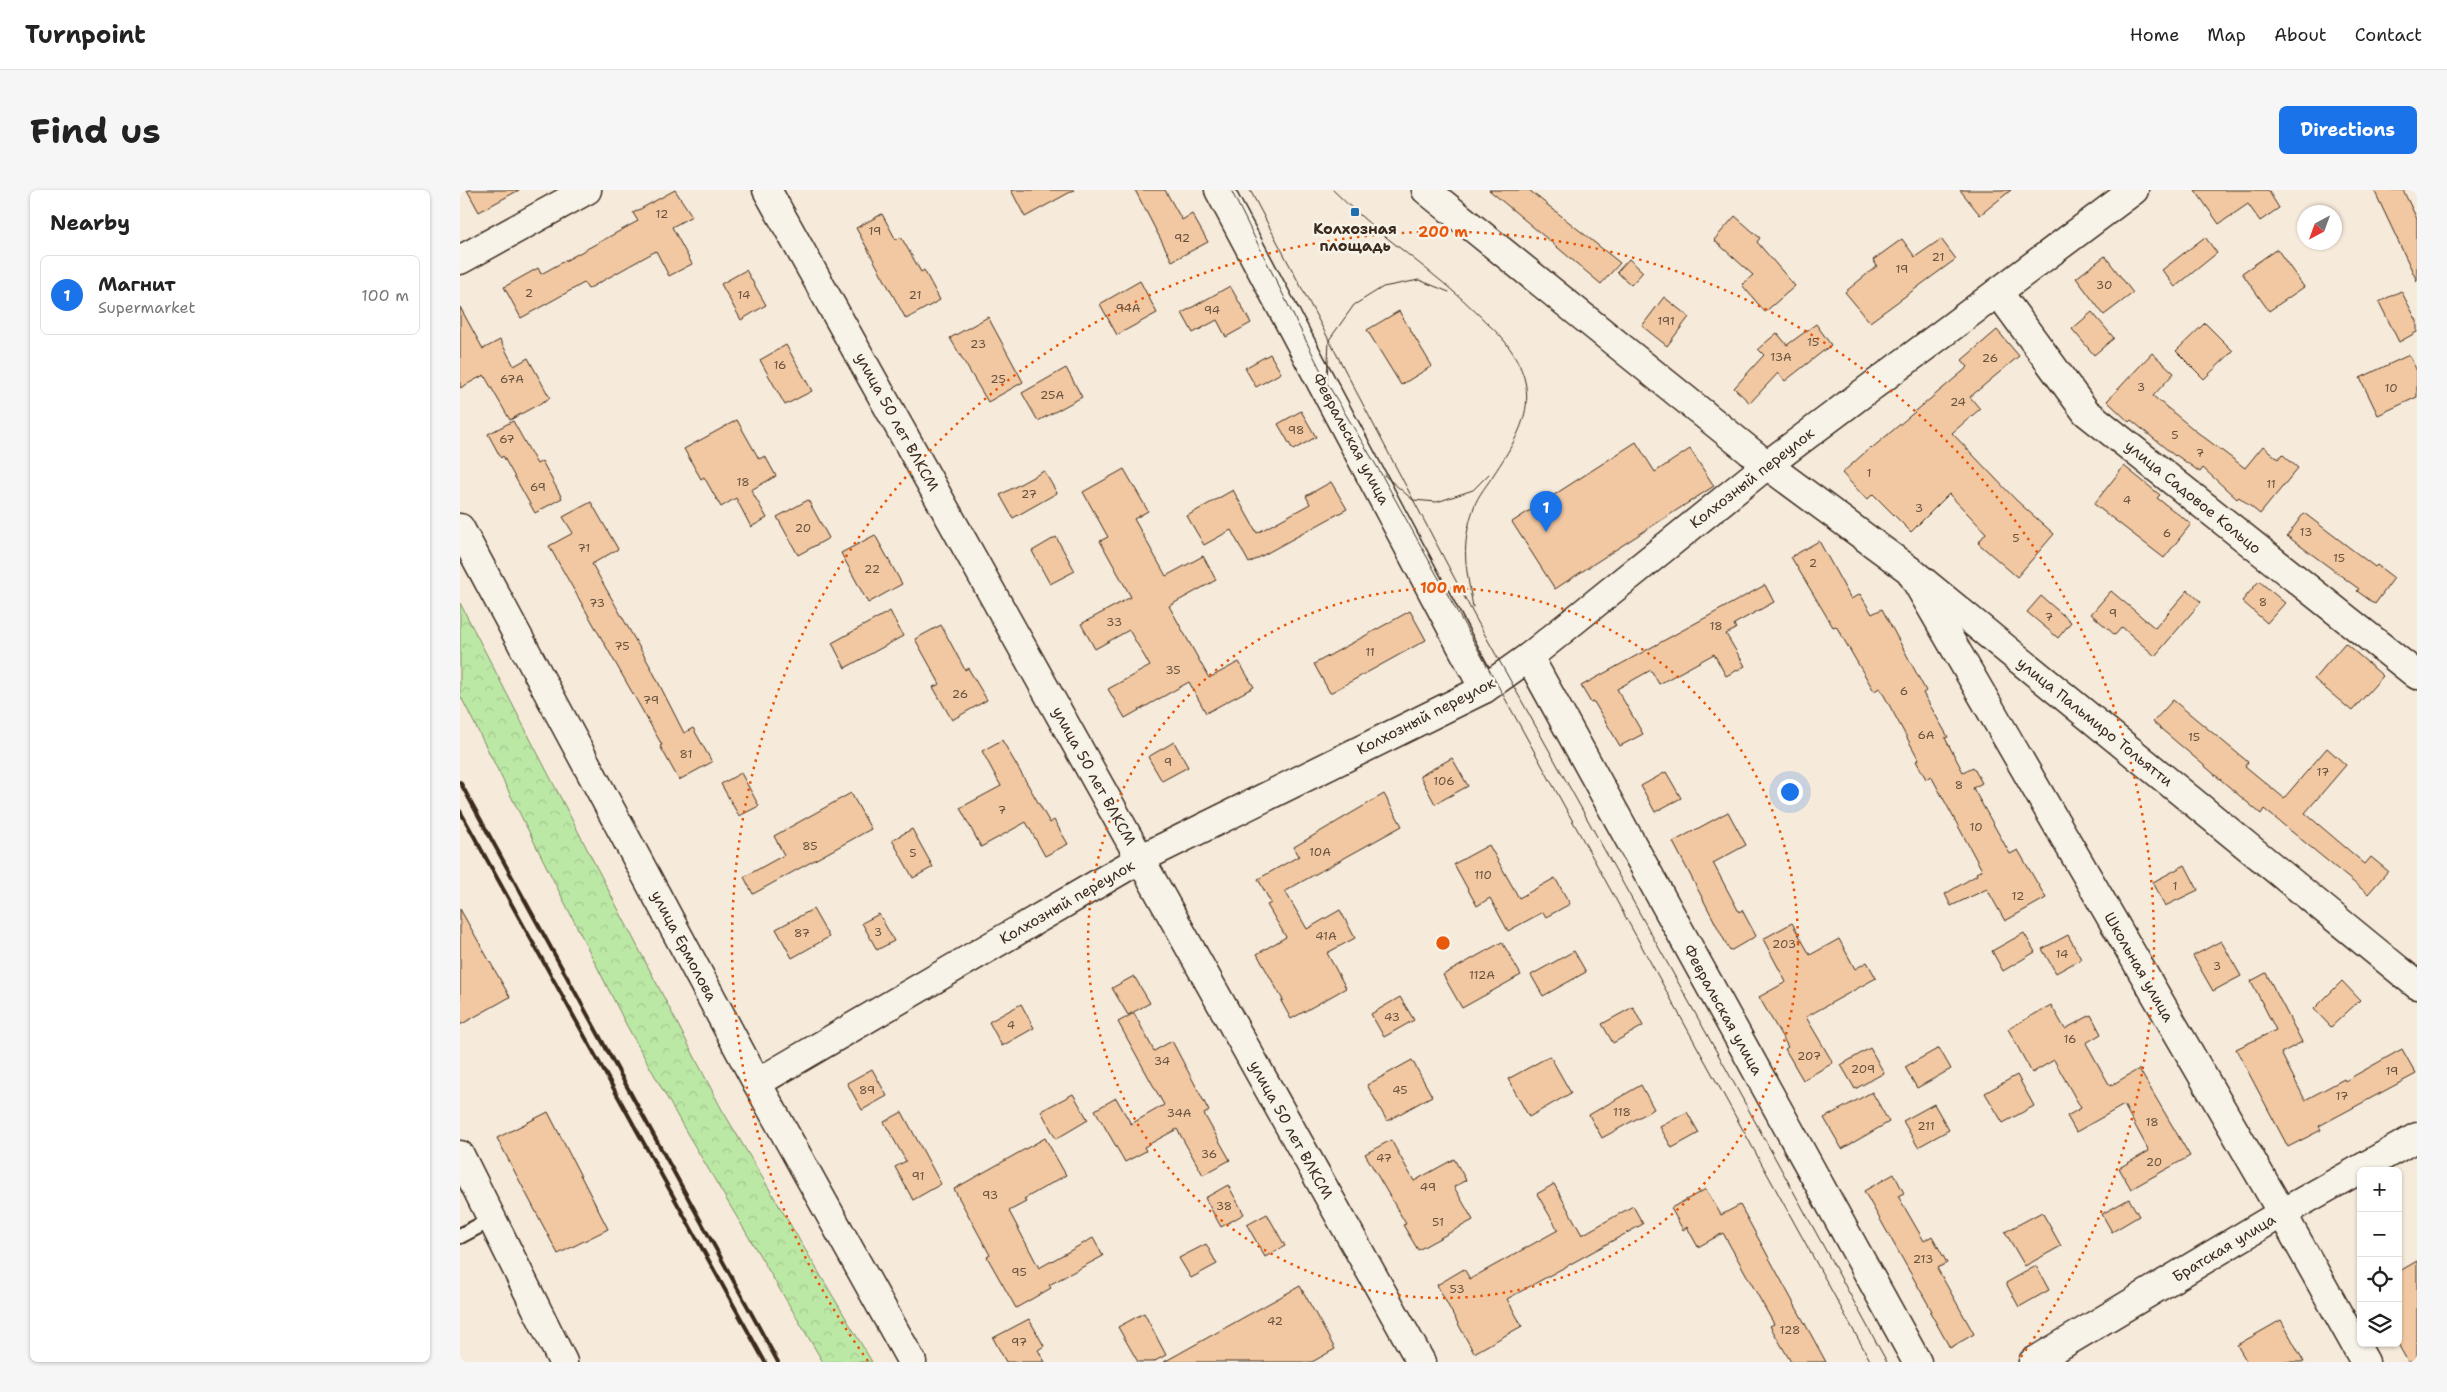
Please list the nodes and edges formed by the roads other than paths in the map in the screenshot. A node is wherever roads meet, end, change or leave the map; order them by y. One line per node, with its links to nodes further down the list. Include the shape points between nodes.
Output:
1 (587, 190): 6 (street)
2 (767, 190): 14 (street, улица 50 лет ВЛКСМ)
3 (1219, 190): 13 (street, Февральская улица)
4 (1426, 190): 8 (street)
5 (2134, 190): 7 (street, Колхозный переулок)
6 (460, 260)
7 (1998, 292): 8 (street, Колхозный переулок); 12 (street, улица Садовое Кольцо, via 2086,412)
8 (1767, 465): 10 (street, улица Пальмиро Тольятти); 11 (street, Колхозный переулок)
9 (460, 528): 16 (street, улица Ермолова)
10 (1912, 572): 15 (street, улица Пальмиро Тольятти); 19 (street, Школьная улица)
11 (1529, 657): 13 (street, Колхозный переулок); 25 (street, Февральская улица)
12 (2417, 675)
13 (1484, 689): 14 (street, Колхозный переулок)
14 (1140, 859): 16 (street, Колхозный переулок); 24 (street, улица 50 лет ВЛКСМ)
15 (2417, 985)
16 (757, 1083): 23 (street, улица Ермолова)
17 (2417, 1137): 19 (street, Братская улица)
18 (460, 1154): 20 (street)
19 (2282, 1214): 26 (street, Братская улица); 27 (street, Школьная улица)
20 (492, 1219): 21 (lane); 22 (street)
21 (460, 1236)
22 (563, 1362)
23 (912, 1362)
24 (1421, 1362)
25 (1917, 1362)
26 (2033, 1362)
27 (2365, 1362)

